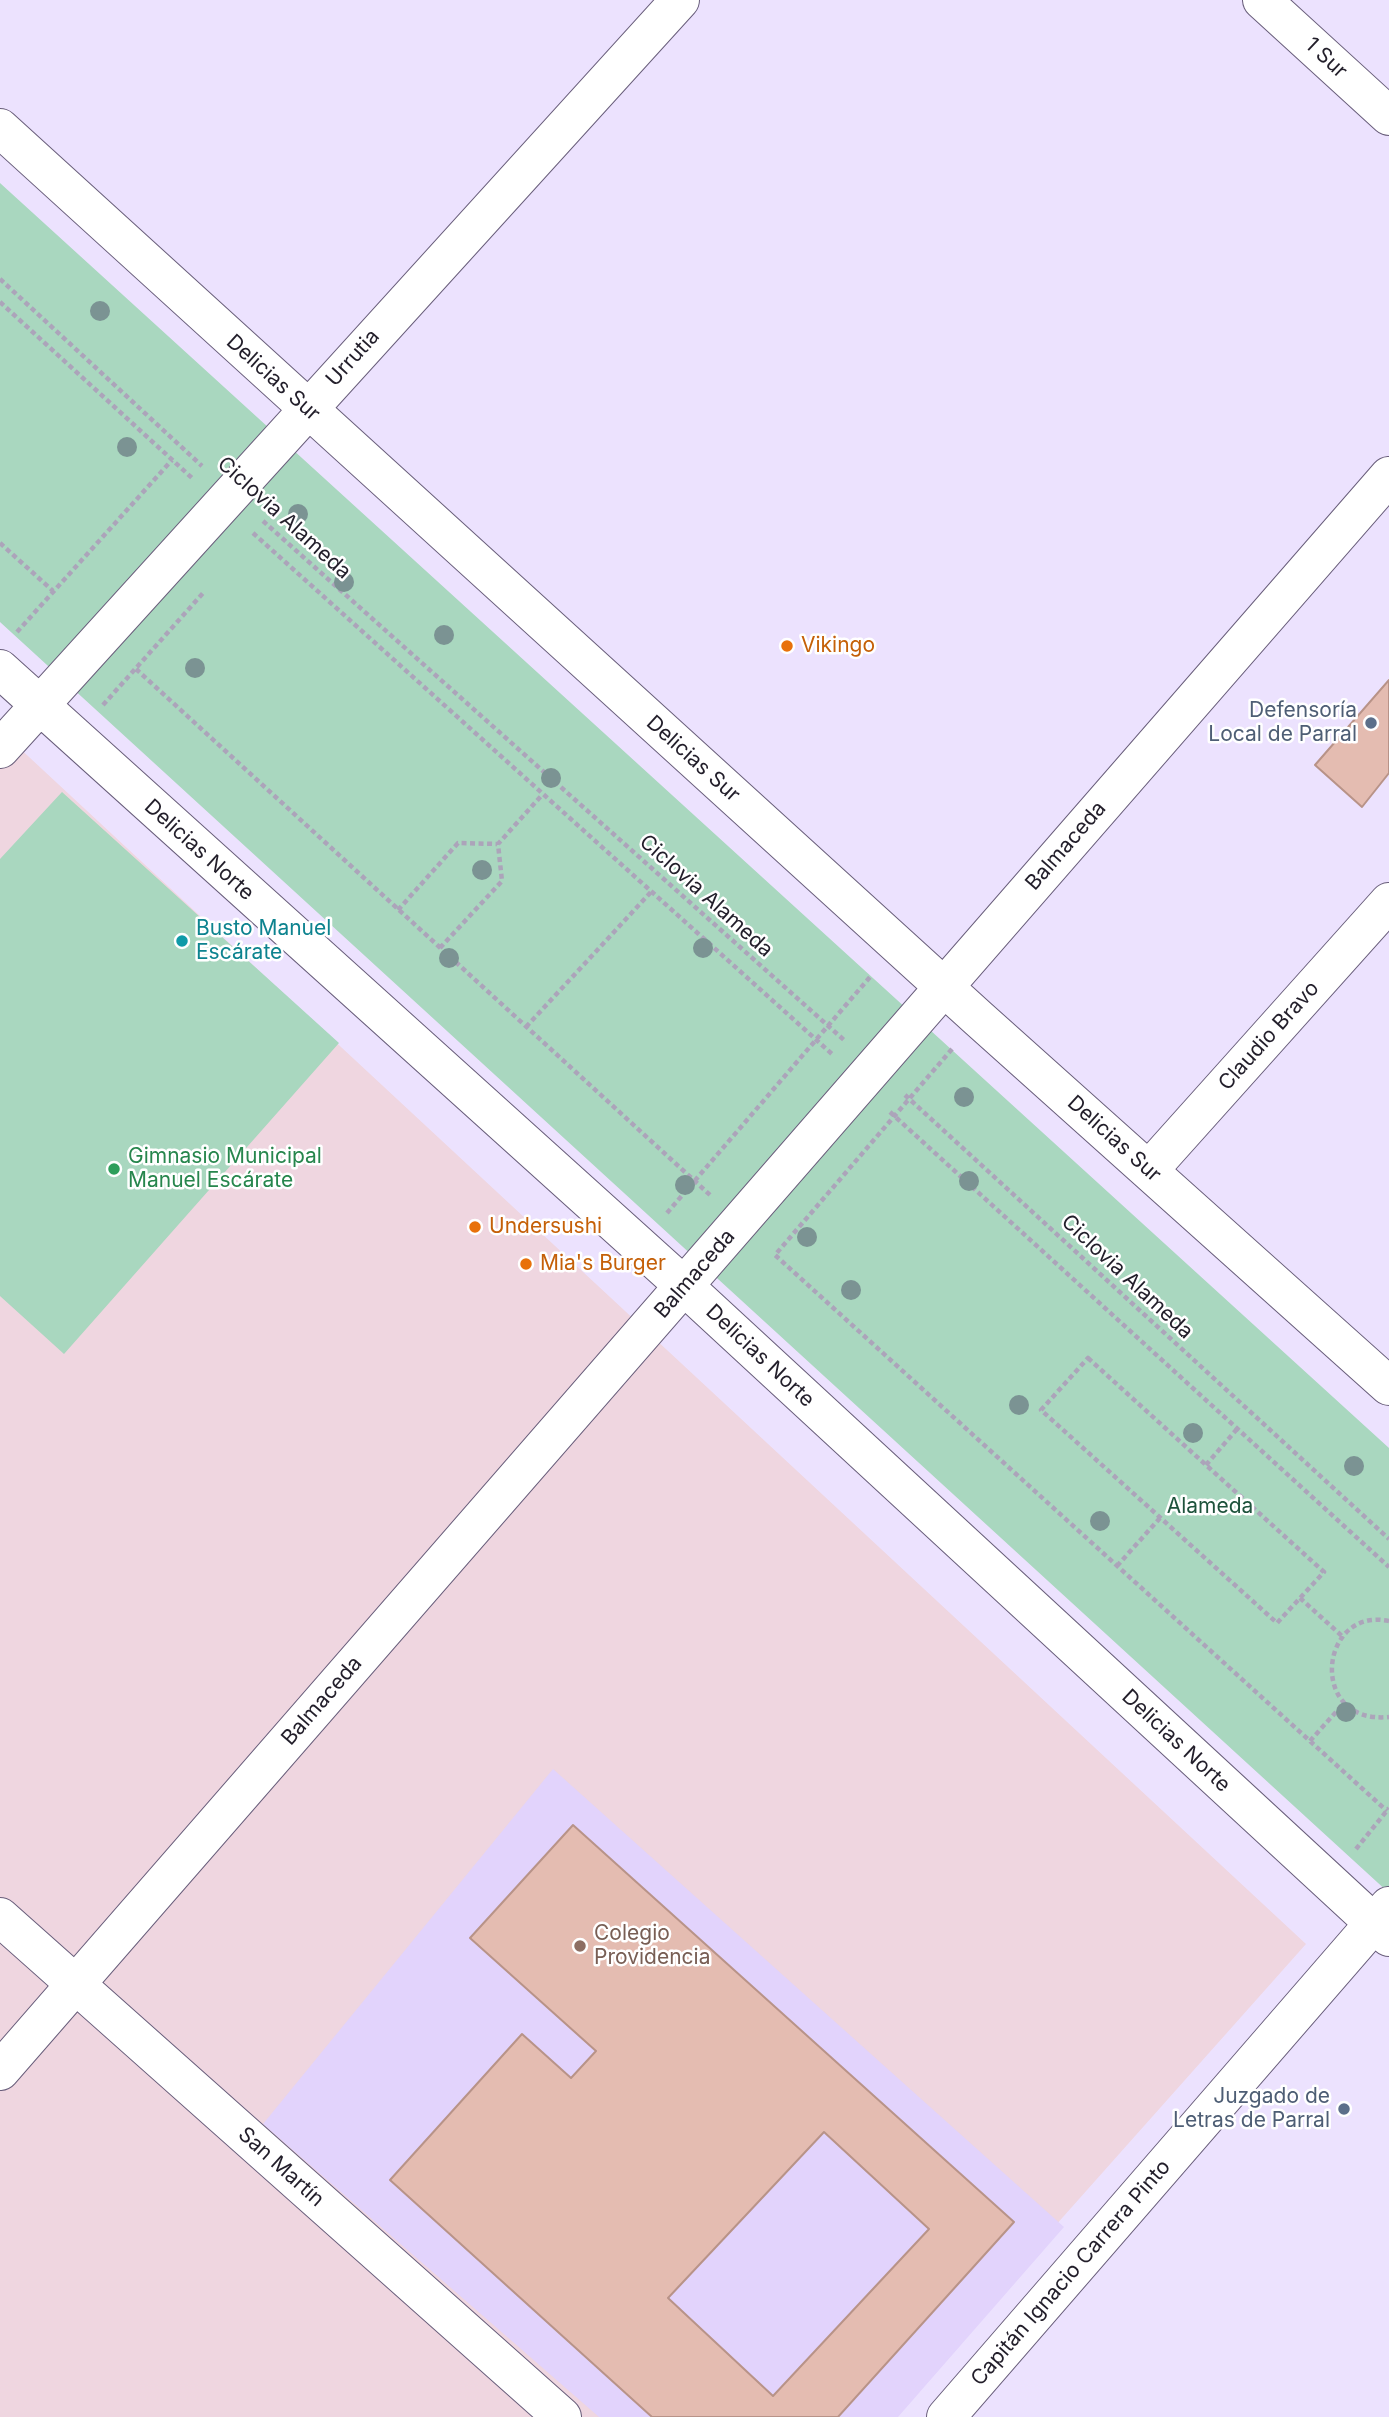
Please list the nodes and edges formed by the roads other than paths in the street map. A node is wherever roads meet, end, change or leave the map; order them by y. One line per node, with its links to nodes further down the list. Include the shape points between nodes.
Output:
1 (680, 0): 5 (street, Urrutia)
2 (1262, 0): 3 (street, 1 Sur)
3 (1389, 116)
4 (0, 128): 5 (street, Delicias Sur)
5 (307, 408): 8 (street, Urrutia); 11 (street, Delicias Sur)
6 (1389, 476): 11 (street, Balmaceda)
7 (4, 655): 8 (street, Delicias Norte)
8 (39, 705): 9 (street, Urrutia); 13 (street, Delicias Norte)
9 (0, 749)
10 (1389, 902): 12 (street, Claudio Bravo)
11 (944, 986): 12 (street, Delicias Sur); 13 (street, Balmaceda)
12 (1149, 1170): 14 (street, Delicias Sur)
13 (684, 1286): 16 (street, Delicias Norte, via 1329,1882); 17 (street, Balmaceda)
14 (1389, 1386)
15 (0, 1917): 17 (street, San Martín)
16 (1384, 1923): 20 (street, Capitán Ignacio Carrera Pinto)
17 (75, 1985): 18 (street, Balmaceda); 19 (street, San Martín)
18 (0, 2071)
19 (562, 2417)
20 (946, 2417)

